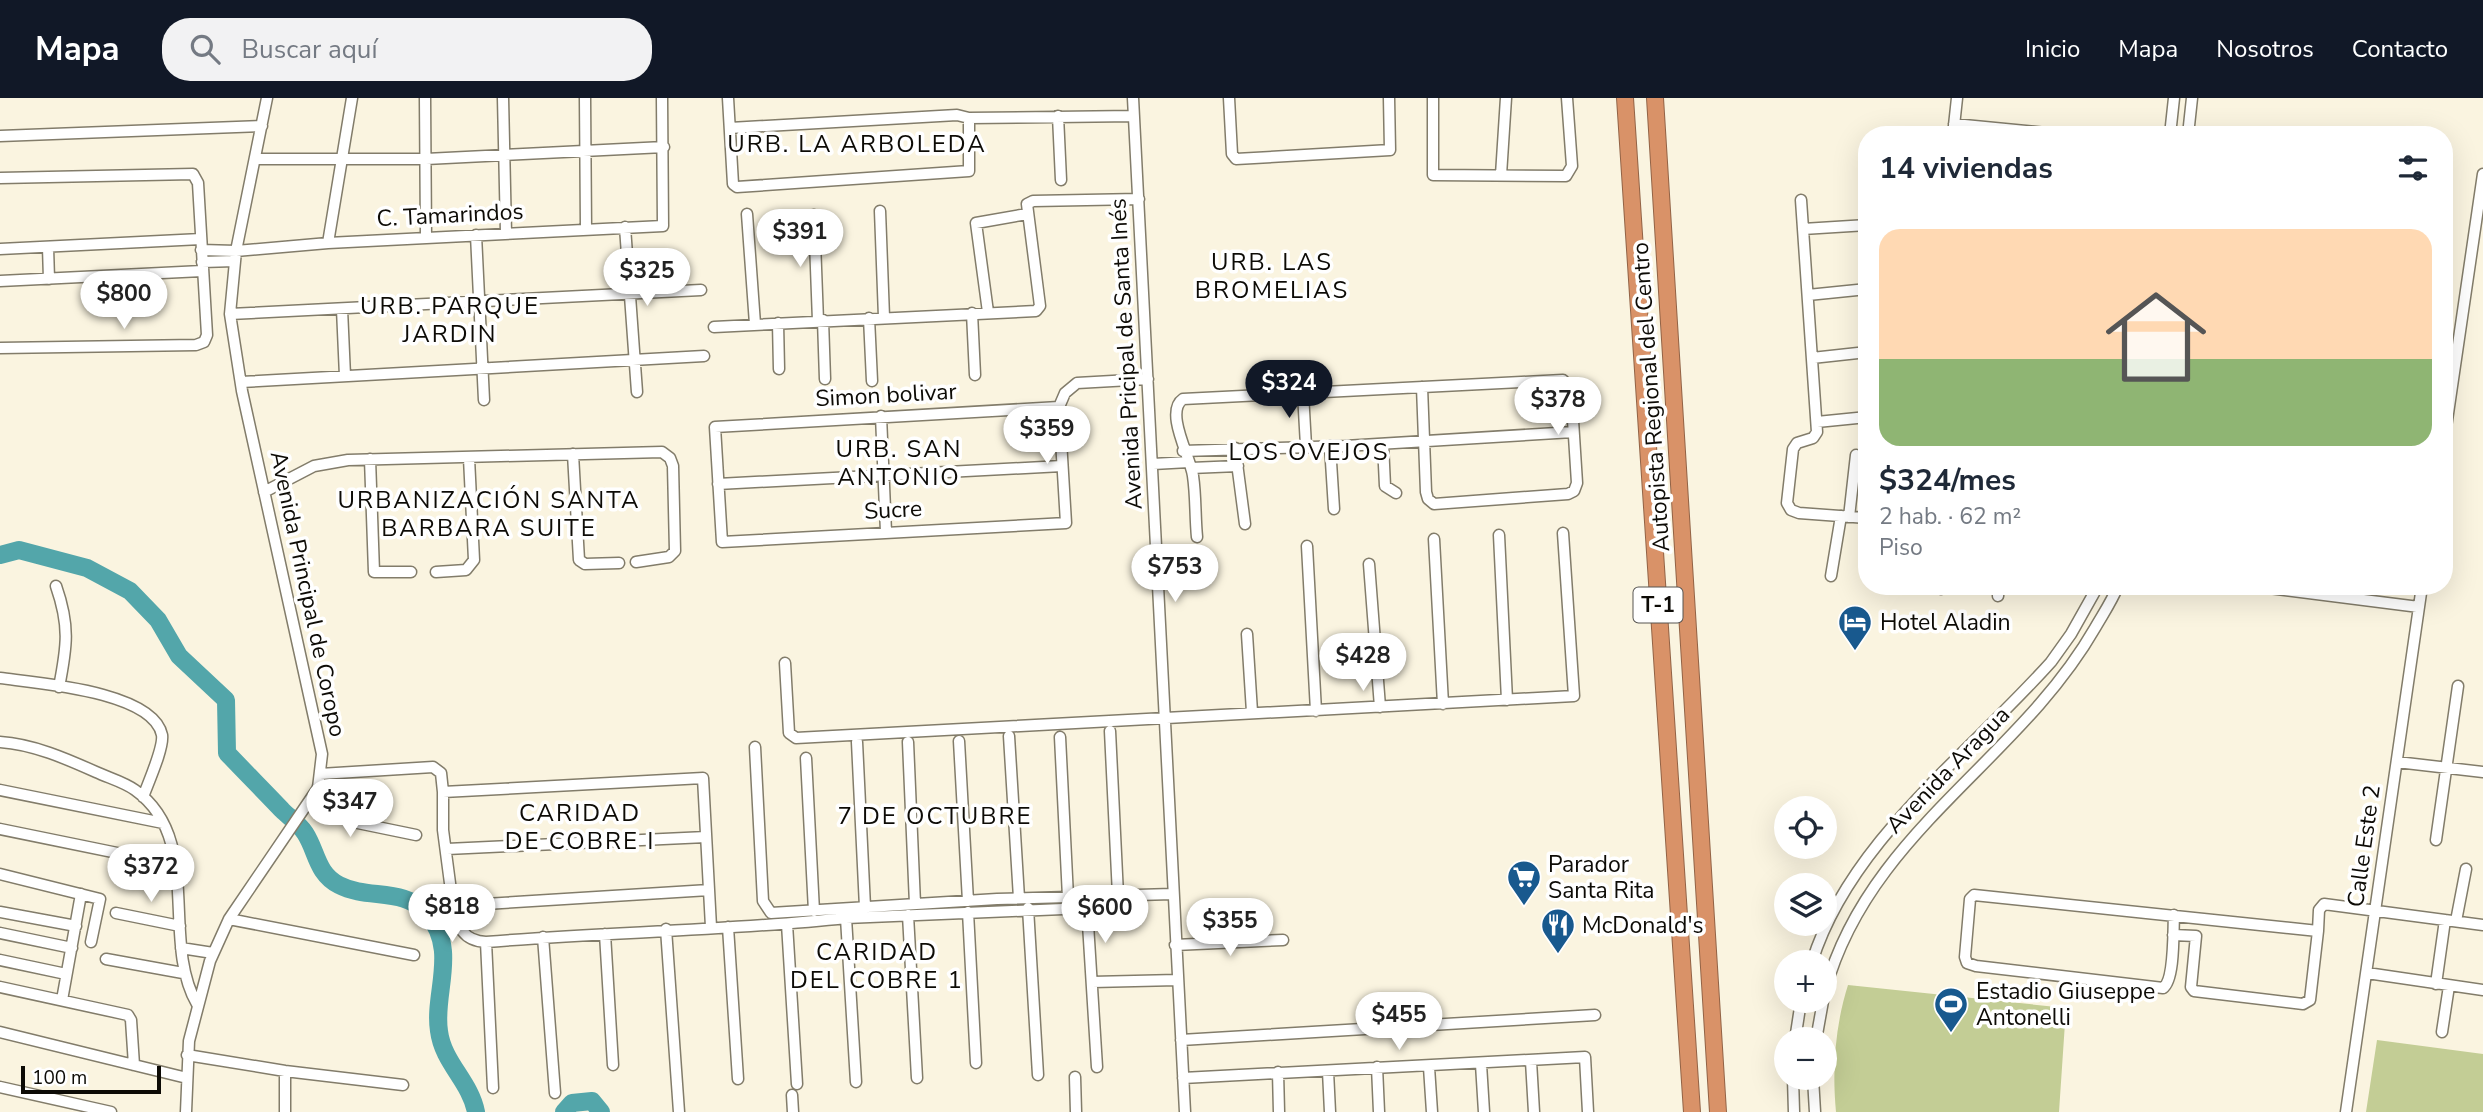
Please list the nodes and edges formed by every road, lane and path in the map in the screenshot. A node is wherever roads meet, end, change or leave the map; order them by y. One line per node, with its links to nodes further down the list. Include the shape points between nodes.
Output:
1 (267, 98): 22 (street, Avenida Principal de Coropo)
2 (352, 98): 33 (street)
3 (425, 98): 32 (street)
4 (503, 98): 30 (street)
5 (585, 98): 29 (street)
6 (662, 98): 28 (street)
7 (728, 98): 26 (street)
8 (1133, 98): 20 (street, Avenida Pricipal de Santa Inés)
9 (1229, 98): 10 (street, via 1236,159 1391,149)
10 (1389, 98)
11 (1433, 98): 35 (street, via 1433,175)
12 (1506, 98): 35 (street)
13 (1567, 98): 35 (street, via 1571,173)
14 (1625, 98): 275 (highway, Autopista Regional del Centro / T-1)
15 (1655, 98): 276 (highway, Autopista Regional del Centro / T-1)
16 (1957, 98): 23 (street)
17 (2174, 98): 24 (street)
18 (2192, 98): 25 (street)
19 (1058, 116): 20 (street); 21 (street); 37 (street)
20 (1134, 116): 38 (street, Avenida Pricipal de Santa Inés)
21 (969, 118): 26 (street); 26 (street, via 969,171 737,187 733,184)
22 (262, 126): 27 (street); 31 (street, Avenida Principal de Coropo)
23 (1954, 126)
24 (2171, 126)
25 (2189, 126)
26 (730, 128)
27 (0, 136)
28 (664, 147): 29 (street); 45 (street, C. Tamarindos, via 665,223)
29 (586, 151): 30 (street); 46 (street)
30 (505, 155): 32 (street); 48 (street)
31 (255, 159): 33 (street); 55 (street, Avenida Principal de Coropo)
32 (426, 159): 33 (street); 50 (street)
33 (342, 160): 51 (street)
34 (2483, 174): 85 (street)
35 (1501, 175)
36 (0, 178): 52 (street, via 193,174 198,183)
37 (1061, 180)
38 (1139, 200): 41 (street, via 1033,201 1027,204); 84 (street, Avenida Pricipal de Santa Inés)
39 (1801, 201): 47 (street)
40 (880, 211): 68 (street)
41 (1027, 214): 65 (street, via 976,223); 65 (street, via 1038,309)
42 (747, 215): 72 (street)
43 (814, 215): 70 (street)
44 (1858, 226): 47 (street)
45 (625, 227): 46 (street, C. Tamarindos); 61 (street)
46 (586, 229): 48 (street, C. Tamarindos)
47 (1803, 229): 62 (street)
48 (506, 233): 49 (street, C. Tamarindos)
49 (476, 235): 50 (street, C. Tamarindos); 63 (street)
50 (426, 238): 51 (street, C. Tamarindos)
51 (328, 243): 55 (street, C. Tamarindos)
52 (201, 244): 53 (street); 55 (street); 56 (street)
53 (48, 247): 54 (street); 57 (street)
54 (0, 248)
55 (236, 256): 56 (street); 67 (street, Avenida Principal de Coropo)
56 (202, 267): 57 (street); 74 (street, via 204,342)
57 (49, 279): 58 (street)
58 (0, 281)
59 (701, 290): 61 (street)
60 (1858, 290): 62 (street)
61 (630, 293): 63 (street); 78 (street)
62 (1808, 295): 77 (street)
63 (479, 302): 64 (street); 79 (street)
64 (342, 309): 67 (street); 82 (street)
65 (988, 312): 66 (street)
66 (972, 313): 68 (street); 81 (street)
67 (230, 314): 87 (street, Avenida Principal de Coropo)
68 (884, 317): 69 (street)
69 (869, 318): 70 (street); 86 (street)
70 (820, 321): 71 (street); 83 (street)
71 (778, 323): 72 (street); 80 (street)
72 (755, 324): 73 (street)
73 (714, 327)
74 (0, 348)
75 (1858, 353): 77 (street)
76 (704, 356): 78 (street)
77 (1812, 358): 95 (street)
78 (634, 360): 79 (street); 89 (street)
79 (482, 369): 82 (street); 91 (street)
80 (779, 369)
81 (975, 375)
82 (345, 376): 87 (street)
83 (825, 379)
84 (1148, 379): 92 (street, via 1077,383 1065,393); 107 (street, Avenida Pricipal de Santa Inés)
85 (2453, 379)
86 (872, 381)
87 (241, 382): 112 (street, Avenida Principal de Coropo)
88 (1422, 387): 90 (street); 96 (street, via 1563,380 1571,388); 97 (street)
89 (637, 393)
90 (1303, 393): 99 (street); 106 (street, via 1181,400 1176,410)
91 (484, 400)
92 (1059, 407): 93 (street, Simon bolivar); 108 (street)
93 (881, 416): 110 (street); 111 (street, Simon bolivar, via 715,427)
94 (1858, 418): 95 (street)
95 (1817, 422): 115 (street, via 1813,438 1793,449 1787,503 1799,513)
96 (1573, 432): 97 (street); 97 (street, via 1574,491 1434,504 1426,492)
97 (1424, 442): 98 (street)
98 (1382, 444): 100 (street); 113 (street, via 1385,486)
99 (1306, 446): 100 (street); 101 (street)
100 (1330, 446): 114 (street)
101 (1235, 448): 106 (street); 109 (street)
102 (573, 454): 104 (street); 124 (street, via 662,452 670,458 675,551 669,557); 125 (street, via 579,560)
103 (1856, 455): 115 (street)
104 (469, 458): 105 (street); 128 (street, via 474,560 466,570)
105 (370, 459): 112 (street, via 314,466); 127 (street, via 373,572)
106 (1188, 460): 107 (street); 109 (street); 121 (street)
107 (1153, 464): 146 (street, Avenida Pricipal de Santa Inés)
108 (1062, 466): 110 (street); 118 (street, Sucre, via 1066,523)
109 (1238, 466): 117 (street)
110 (884, 474): 111 (street); 118 (street)
111 (718, 484): 118 (street, Sucre, via 722,542)
112 (264, 492): 159 (street, Avenida Principal de Coropo, via 316,720)
113 (1396, 493)
114 (1334, 509)
115 (1845, 517): 116 (street); 129 (street)
116 (1858, 518)
117 (1245, 524)
118 (886, 532)
119 (1563, 533): 141 (street, via 1574,696)
120 (1499, 535): 141 (street)
121 (1197, 537)
122 (1434, 539): 142 (street)
123 (1307, 546): 144 (street)
124 (636, 562)
125 (619, 564)
126 (1369, 564): 143 (street)
127 (411, 572)
128 (436, 572)
129 (1831, 576)
130 (56, 586): 140 (street, via 67,632)
131 (2093, 595): 213 (street, Avenida Aragua, via 2051,662 1882,838 1849,886)
132 (2113, 595): 215 (street, Avenida Aragua, via 2075,663 1881,875 1857,911)
133 (2324, 595): 135 (street)
134 (2421, 595): 135 (street, Calle Este 2)
135 (2419, 607): 156 (street, Calle Este 2)
136 (1247, 634): 145 (street)
137 (785, 663): 146 (street, via 789,733 796,738)
138 (0, 678): 140 (street)
139 (2458, 686): 157 (street)
140 (59, 687): 163 (street, via 112,697 149,716 157,726 162,742)
141 (1507, 700): 142 (street)
142 (1443, 704): 143 (street)
143 (1380, 707): 144 (street)
144 (1316, 711): 145 (street)
145 (1252, 712): 146 (street)
146 (1166, 718): 175 (street, Avenida Pricipal de Santa Inés)
147 (1110, 731): 176 (street)
148 (1009, 736): 178 (street)
149 (1060, 737): 177 (street)
150 (959, 741): 182 (street)
151 (0, 742): 163 (street, via 70,761)
152 (857, 742): 181 (street)
153 (908, 742): 179 (street)
154 (755, 747): 184 (street, via 763,904 775,913)
155 (806, 758): 184 (street)
156 (2397, 762): 157 (street); 185 (street, Calle Este 2)
157 (2445, 766): 158 (street); 168 (street)
158 (2483, 772)
159 (320, 774): 160 (street, Avenida Principal de Coropo); 162 (street, via 433,767 441,774)
160 (318, 786): 166 (street, via 348,821); 192 (street, Avenida Principal de Coropo)
161 (0, 790): 164 (street)
162 (443, 792): 167 (street, via 703,778); 169 (street)
163 (143, 797): 164 (street)
164 (163, 823): 170 (street)
165 (0, 829): 170 (street)
166 (416, 835)
167 (706, 837): 169 (street); 173 (street)
168 (2436, 840)
169 (447, 849): 180 (street)
170 (176, 865): 197 (street)
171 (2466, 869): 193 (street)
172 (0, 874): 174 (street)
173 (709, 890): 180 (street); 198 (street)
174 (81, 894): 196 (street); 208 (street, via 100,901)
175 (1172, 894): 176 (street); 210 (street, Avenida Pricipal de Santa Inés)
176 (1118, 895): 177 (street)
177 (1069, 897): 178 (street)
178 (1018, 898): 182 (street)
179 (915, 904): 181 (street); 182 (street)
180 (453, 905): 209 (street, via 466,936)
181 (864, 907): 184 (street)
182 (968, 907): 183 (street); 188 (street); 236 (street)
183 (1028, 908): 223 (street, via 1087,908); 246 (street)
184 (814, 911)
185 (2377, 911): 193 (street); 201 (street, via 2324,905 2319,910); 220 (street, Calle Este 2)
186 (0, 912): 196 (street)
187 (116, 913): 197 (street)
188 (908, 915): 191 (street); 249 (street)
189 (2174, 915): 190 (street); 204 (street); 204 (street, via 1974,895 1965,957 1967,964 1976,966 2163,988 2170,979)
190 (2197, 917): 201 (street); 205 (street)
191 (846, 918): 194 (street); 252 (street)
192 (229, 919): 214 (street, Avenida Principal de Coropo); 216 (street)
193 (2451, 921): 195 (street); 224 (street)
194 (787, 924): 199 (street); 253 (street)
195 (2483, 925)
196 (76, 926): 211 (street)
197 (180, 926): 212 (street)
198 (711, 927): 199 (street); 200 (street)
199 (728, 927): 251 (street)
200 (666, 929): 203 (street); 264 (street)
201 (2318, 931): 205 (street, via 2309,1000 2303,1004 2194,991)
202 (0, 933): 211 (street)
203 (605, 933): 206 (street); 239 (street)
204 (2173, 935): 205 (street)
205 (2196, 936)
206 (543, 937): 209 (street); 259 (street)
207 (1283, 940): 210 (street)
208 (90, 942)
209 (486, 942): 256 (street)
210 (1175, 945): 222 (street, Avenida Pricipal de Santa Inés)
211 (72, 948): 221 (street)
212 (181, 948): 214 (street); 219 (street)
213 (1816, 950)
214 (213, 953): 229 (street, Avenida Principal de Coropo)
215 (1837, 954)
216 (414, 955)
217 (106, 959): 219 (street)
218 (0, 960): 221 (street)
219 (183, 973): 229 (street)
220 (2367, 973): 224 (street); 279 (street, Calle Este 2)
221 (66, 974): 228 (street)
222 (1177, 981): 223 (street); 233 (street, Avenida Pricipal de Santa Inés)
223 (1092, 982): 240 (street)
224 (2436, 984): 225 (street)
225 (2449, 986): 227 (street); 232 (street)
226 (0, 987): 228 (street)
227 (2483, 990)
228 (62, 1000): 238 (street, via 128,1015)
229 (197, 1004): 234 (street, Avenida Principal de Coropo)
230 (1595, 1015): 233 (street)
231 (0, 1032): 238 (street)
232 (2442, 1032)
233 (1181, 1040): 250 (street, Avenida Pricipal de Santa Inés)
234 (187, 1055): 243 (street); 248 (street, Avenida Principal de Coropo)
235 (1531, 1061): 237 (street); 273 (street); 274 (street, via 1585,1057)
236 (976, 1063)
237 (1481, 1064): 241 (street); 272 (street)
238 (134, 1065): 248 (street)
239 (613, 1065)
240 (1097, 1067)
241 (1429, 1067): 242 (street); 271 (street)
242 (1377, 1068): 244 (street); 270 (street)
243 (285, 1071): 254 (street); 263 (street)
244 (1328, 1071): 245 (street); 269 (street)
245 (1278, 1072): 250 (street); 268 (street)
246 (1038, 1074)
247 (1075, 1077): 266 (street)
248 (187, 1078): 262 (street, Avenida Principal de Coropo)
249 (917, 1078)
250 (1183, 1078): 267 (street, Avenida Pricipal de Santa Inés)
251 (738, 1079)
252 (856, 1082)
253 (797, 1084)
254 (403, 1085)
255 (0, 1087): 261 (street)
256 (493, 1088)
257 (1793, 1090): 277 (street)
258 (1814, 1090): 278 (street)
259 (555, 1094)
260 (792, 1095): 265 (street)
261 (111, 1112)
262 (186, 1112)
263 (285, 1112)
264 (679, 1112)
265 (793, 1112)
266 (1076, 1112)
267 (1185, 1112)
268 (1279, 1112)
269 (1330, 1112)
270 (1379, 1112)
271 (1432, 1112)
272 (1484, 1112)
273 (1534, 1112)
274 (1588, 1112)
275 (1692, 1112)
276 (1718, 1112)
277 (1794, 1112)
278 (1815, 1112)
279 (2346, 1112)

